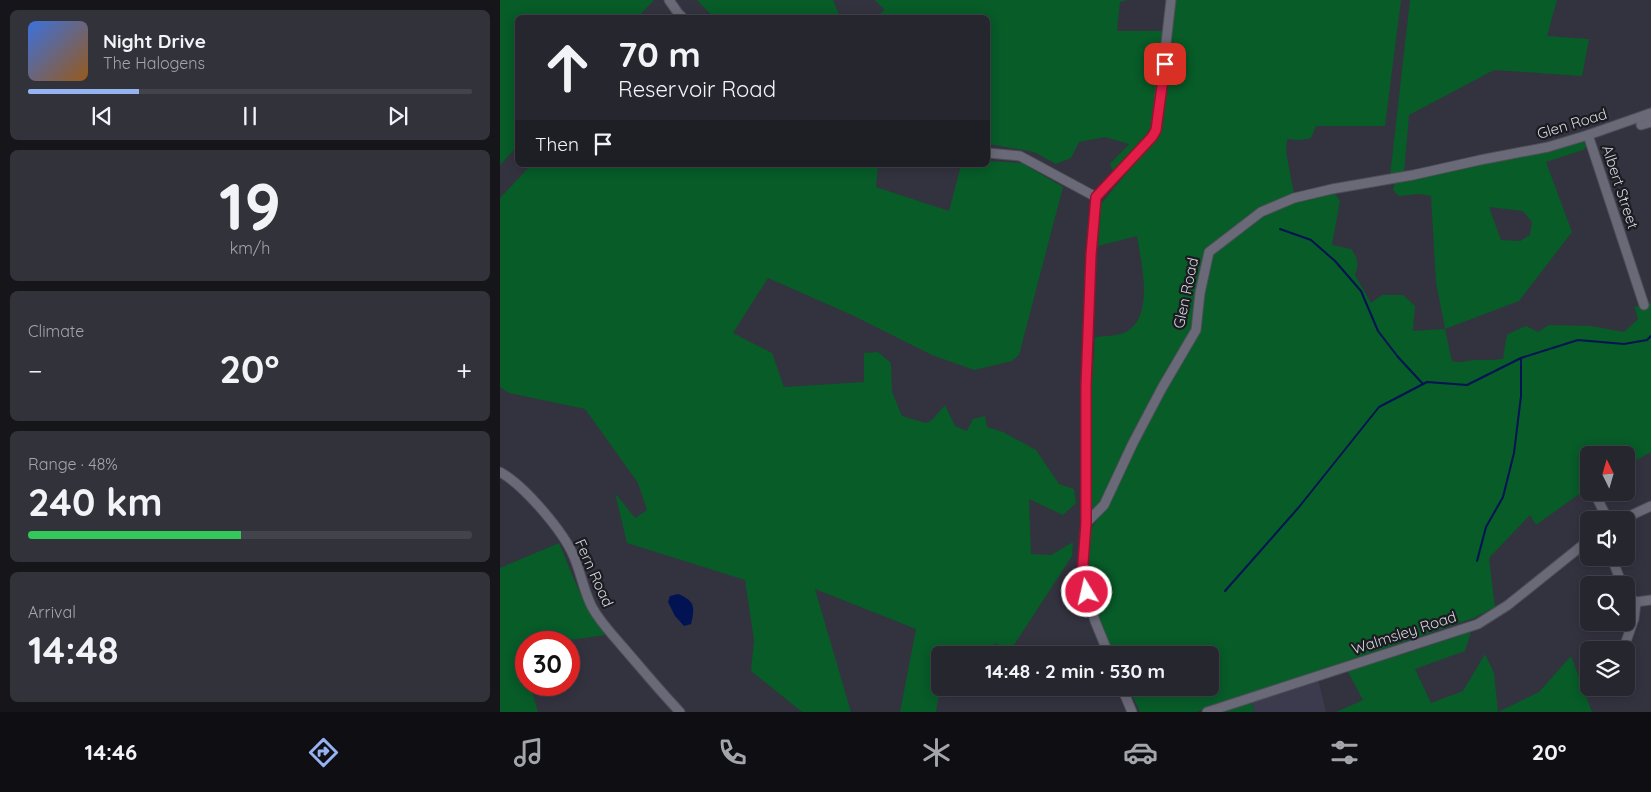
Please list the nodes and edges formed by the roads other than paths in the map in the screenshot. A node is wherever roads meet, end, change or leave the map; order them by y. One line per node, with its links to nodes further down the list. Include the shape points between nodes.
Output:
1 (669, 0): 3 (street)
2 (1172, 0): 9 (street, via 1156,130)
3 (680, 15)
4 (1651, 113): 7 (street, Glen Road)
5 (1651, 122): 6 (street)
6 (1641, 126)
7 (1588, 135): 10 (street, Albert Street); 14 (street, Glen Road, via 1548,147 1294,198 1261,212 1233,232 1209,252 1196,330 1153,404 1104,505)
8 (990, 153): 9 (street, via 1020,156)
9 (1096, 197): 14 (street, via 1086,386)
10 (1644, 305)
11 (500, 472): 21 (street, Fern Road, via 535,502 558,531 573,554 591,606 600,620)
12 (1651, 506): 13 (street)
13 (1635, 513)
14 (1086, 523): 19 (street, via 1082,577)
15 (1580, 547): 23 (street, Walmsley Road, via 1508,605 1478,624)
16 (1651, 600): 17 (street)
17 (1636, 602): 18 (street)
18 (1626, 641)
19 (1105, 646)
20 (1125, 696): 22 (street)
21 (680, 712)
22 (1132, 712)
23 (1206, 712)

